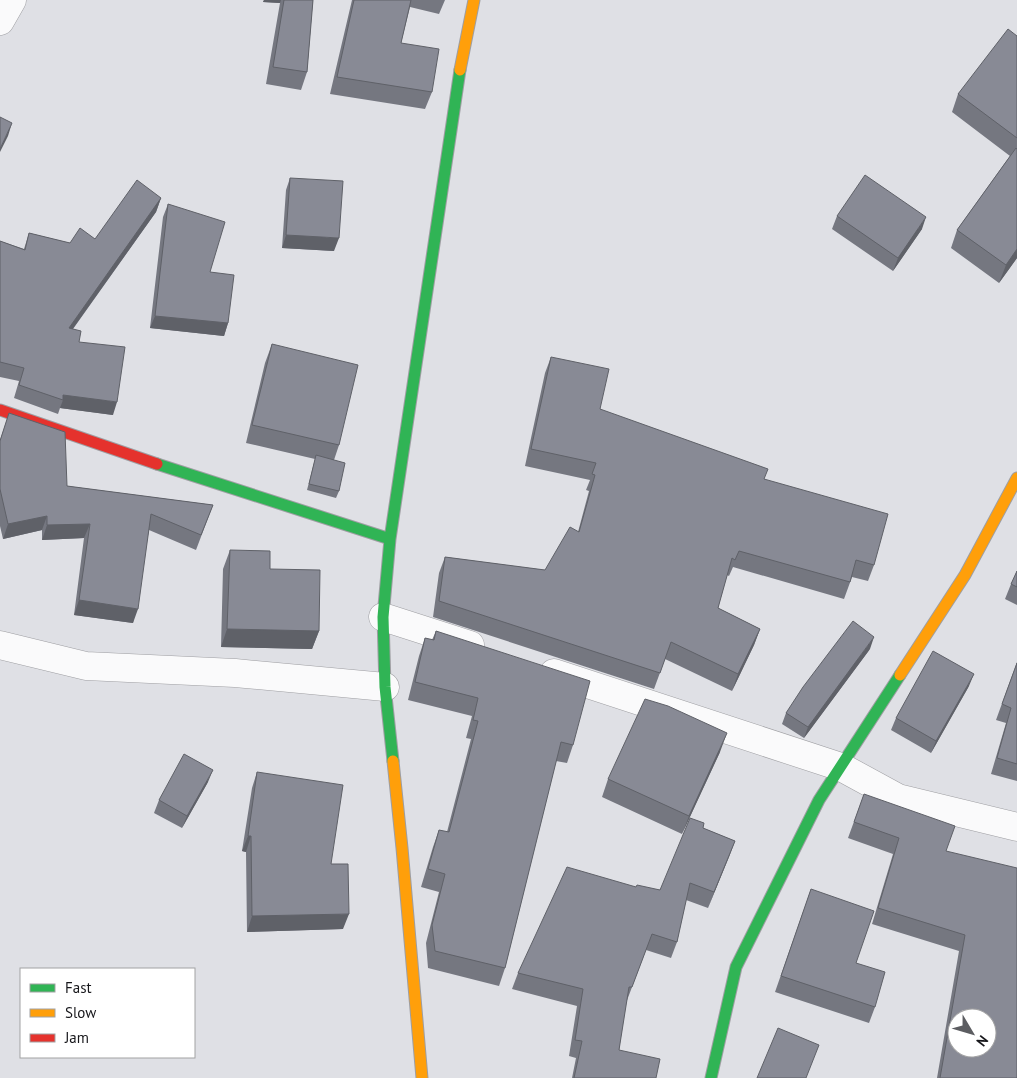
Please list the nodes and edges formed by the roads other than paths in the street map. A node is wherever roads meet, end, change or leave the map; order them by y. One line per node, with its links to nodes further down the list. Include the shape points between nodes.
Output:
1 (12, 0): 3 (street)
2 (474, 0): 6 (street, via 463,53)
3 (0, 22)
4 (0, 410): 6 (street)
5 (1017, 479): 12 (street, via 965,575)
6 (390, 539): 7 (street)
7 (384, 617): 9 (street); 11 (street)
8 (0, 645): 11 (street, via 86,666 235,673)
9 (496, 654)
10 (533, 666): 12 (street)
11 (385, 687): 14 (street)
12 (841, 767): 13 (street, via 898,798); 15 (street, via 819,800 736,967)
13 (1017, 827)
14 (422, 1078)
15 (711, 1078)

